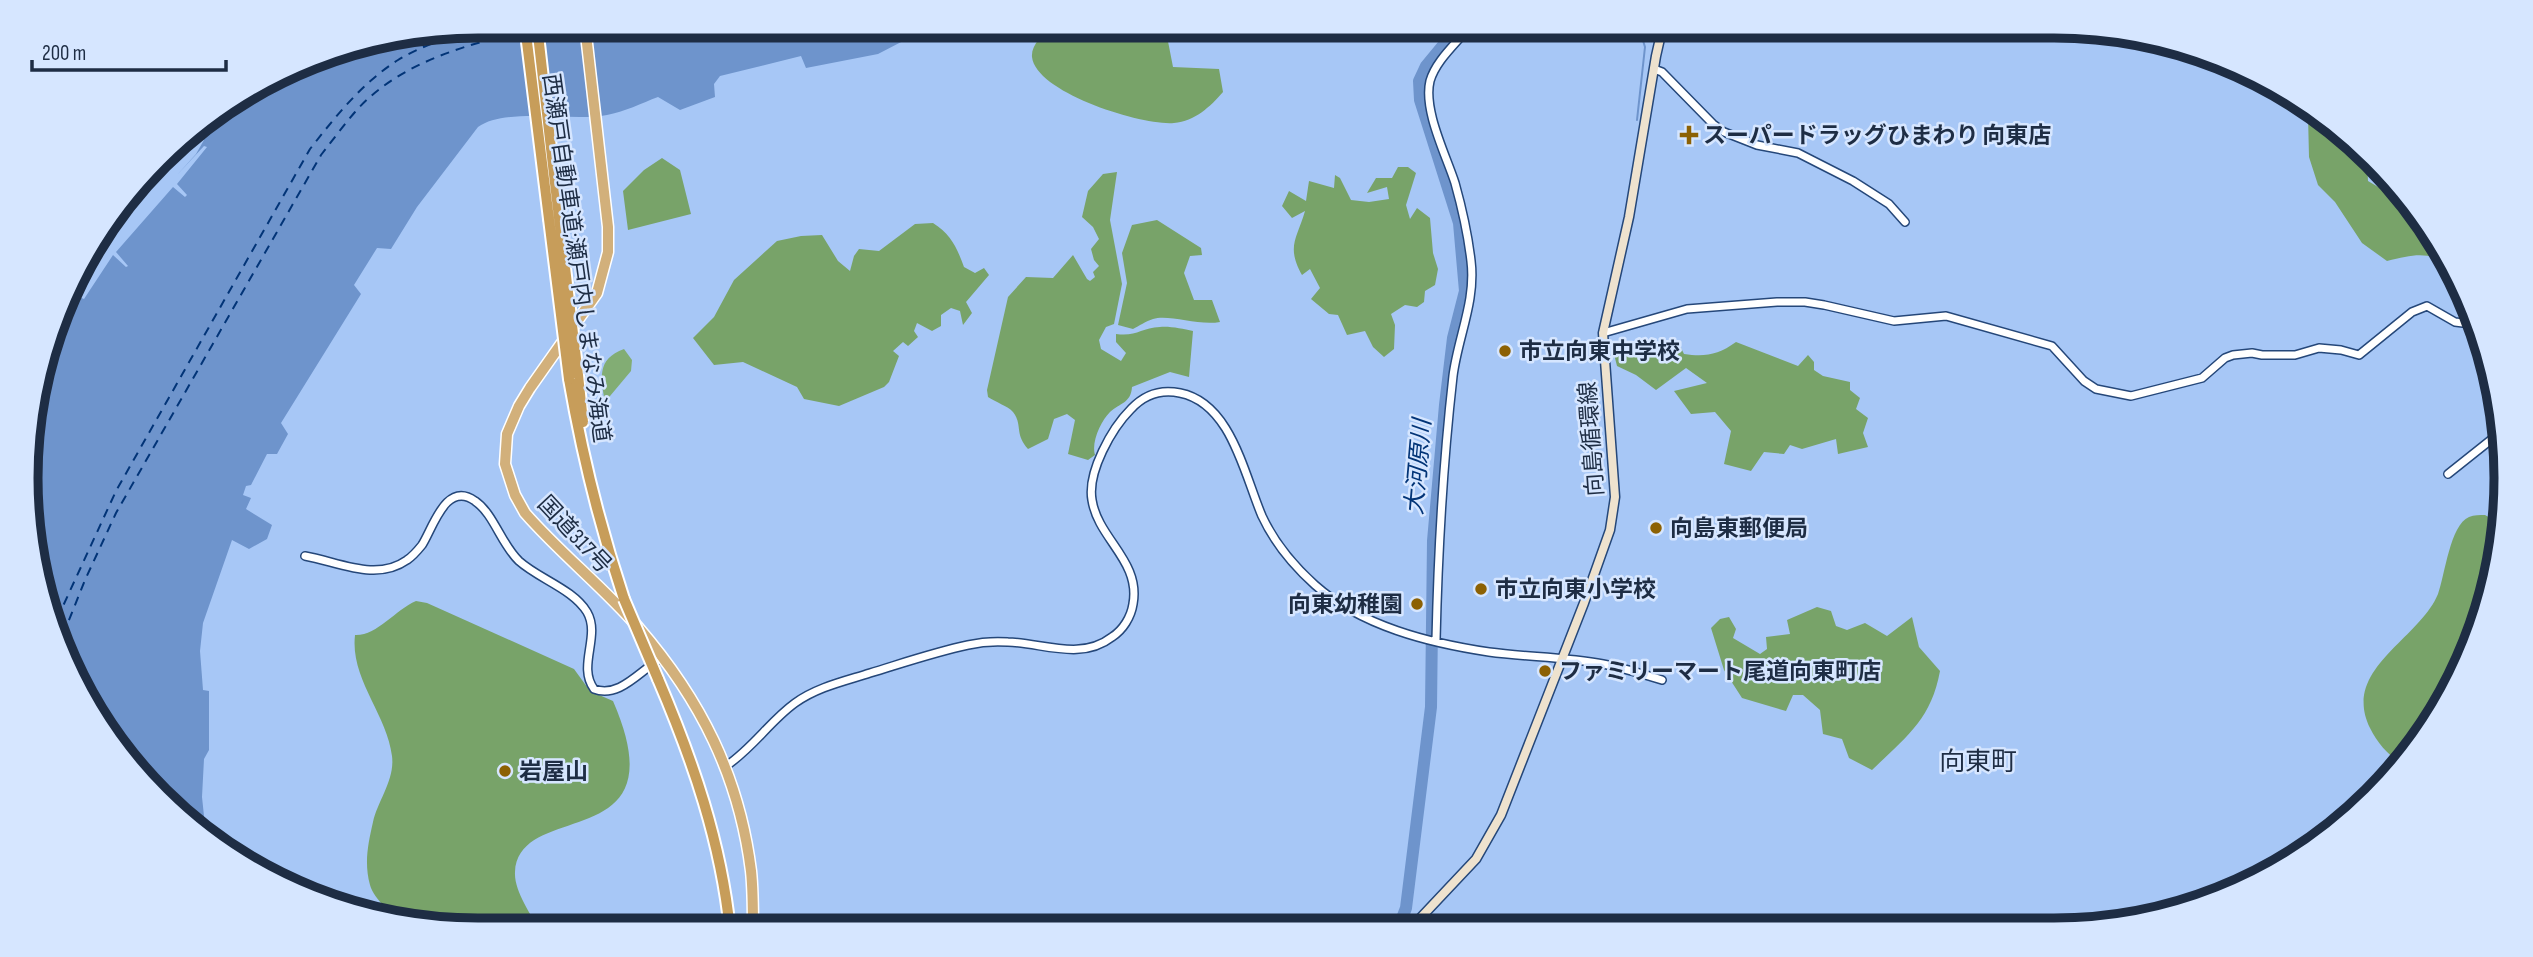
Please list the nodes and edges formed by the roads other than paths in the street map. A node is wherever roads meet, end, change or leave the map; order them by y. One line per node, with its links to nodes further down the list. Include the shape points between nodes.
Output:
1 (527, 38): 10 (highway, 西瀬戸自動車道;瀬戸内しまなみ海道, bridge)
2 (538, 38): 10 (highway, 西瀬戸自動車道;瀬戸内しまなみ海道, bridge)
3 (586, 38): 15 (highway, 国道317号, via 608,252 597,293 519,406 507,434 505,464 525,513 638,627)
4 (1460, 38): 14 (street, via 1437,66 1428,90 1472,263 1471,296 1449,413)
5 (1660, 38): 6 (main road, 向島循環線)
6 (1654, 69): 7 (street, via 1724,132 1798,153 1889,204); 9 (main road, 向島循環線, via 1629,217)
7 (1905, 222)
8 (2466, 323): 9 (street, via 2427,306 2359,355 2319,348 2295,355 2233,355 2202,378 2131,396 2096,389 2052,346 1947,316 1894,321 1824,305 1777,302 1688,309)
9 (1603, 333): 16 (main road, 向島循環線, via 1615,507)
10 (573, 377): 19 (highway, 西瀬戸自動車道;瀬戸内しまなみ海道, bridge, via 593,494 624,599 705,801)
11 (2493, 438): 12 (street)
12 (2448, 474)
13 (305, 556): 15 (street, via 367,571 393,567 418,551 443,506 457,497 470,498 483,508 513,555 587,612 587,674 594,689 617,690)
14 (1436, 640): 16 (street, via 1488,652); 18 (street, via 1359,615 1314,584 1271,532 1227,432 1212,409 1190,395 1160,392 1138,402 1122,419 1094,475 1091,499 1128,566 1134,589 1131,612 1116,635 1084,650 987,641 823,688 797,701)
15 (662, 658): 18 (highway, 国道317号, via 701,714)
16 (1562, 659): 17 (street, via 1624,668); 21 (main road, 向島循環線, via 1502,816 1463,875)
17 (1662, 680)
18 (726, 766): 20 (highway, 国道317号, via 743,824)
19 (728, 918)
20 (753, 918)
21 (1421, 918)

